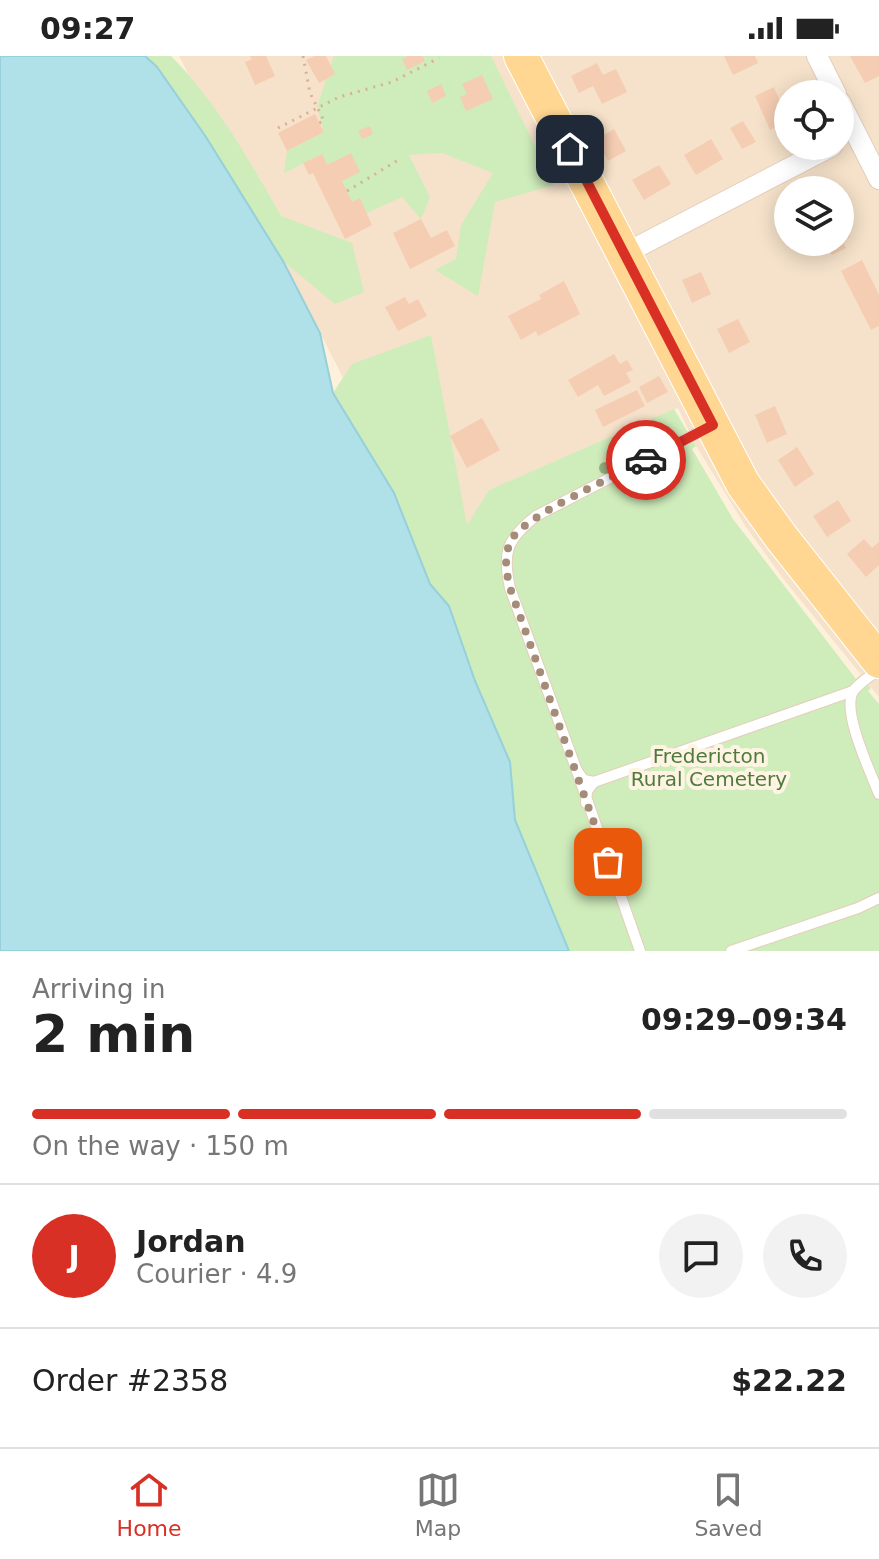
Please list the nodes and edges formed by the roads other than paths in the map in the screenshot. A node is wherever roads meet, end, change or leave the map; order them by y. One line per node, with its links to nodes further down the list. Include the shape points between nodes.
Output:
1 (521, 56): 7 (main road)
2 (817, 56): 3 (street)
3 (829, 80)
4 (854, 146): 6 (street)
5 (805, 160): 7 (street)
6 (879, 179)
7 (622, 255): 8 (main road)
8 (713, 425): 9 (main road, via 743,484); 14 (lane, via 536,516 511,540 505,568 510,588)
9 (879, 661)
10 (879, 670): 11 (lane)
11 (853, 691): 12 (lane); 13 (lane)
12 (838, 696): 13 (lane); 15 (lane)
13 (850, 708): 16 (lane)
14 (577, 771): 15 (lane); 17 (lane)
15 (594, 782): 17 (lane)
16 (879, 794)
17 (586, 803): 19 (lane)
18 (879, 898): 20 (lane)
19 (640, 951)
20 (731, 951)

